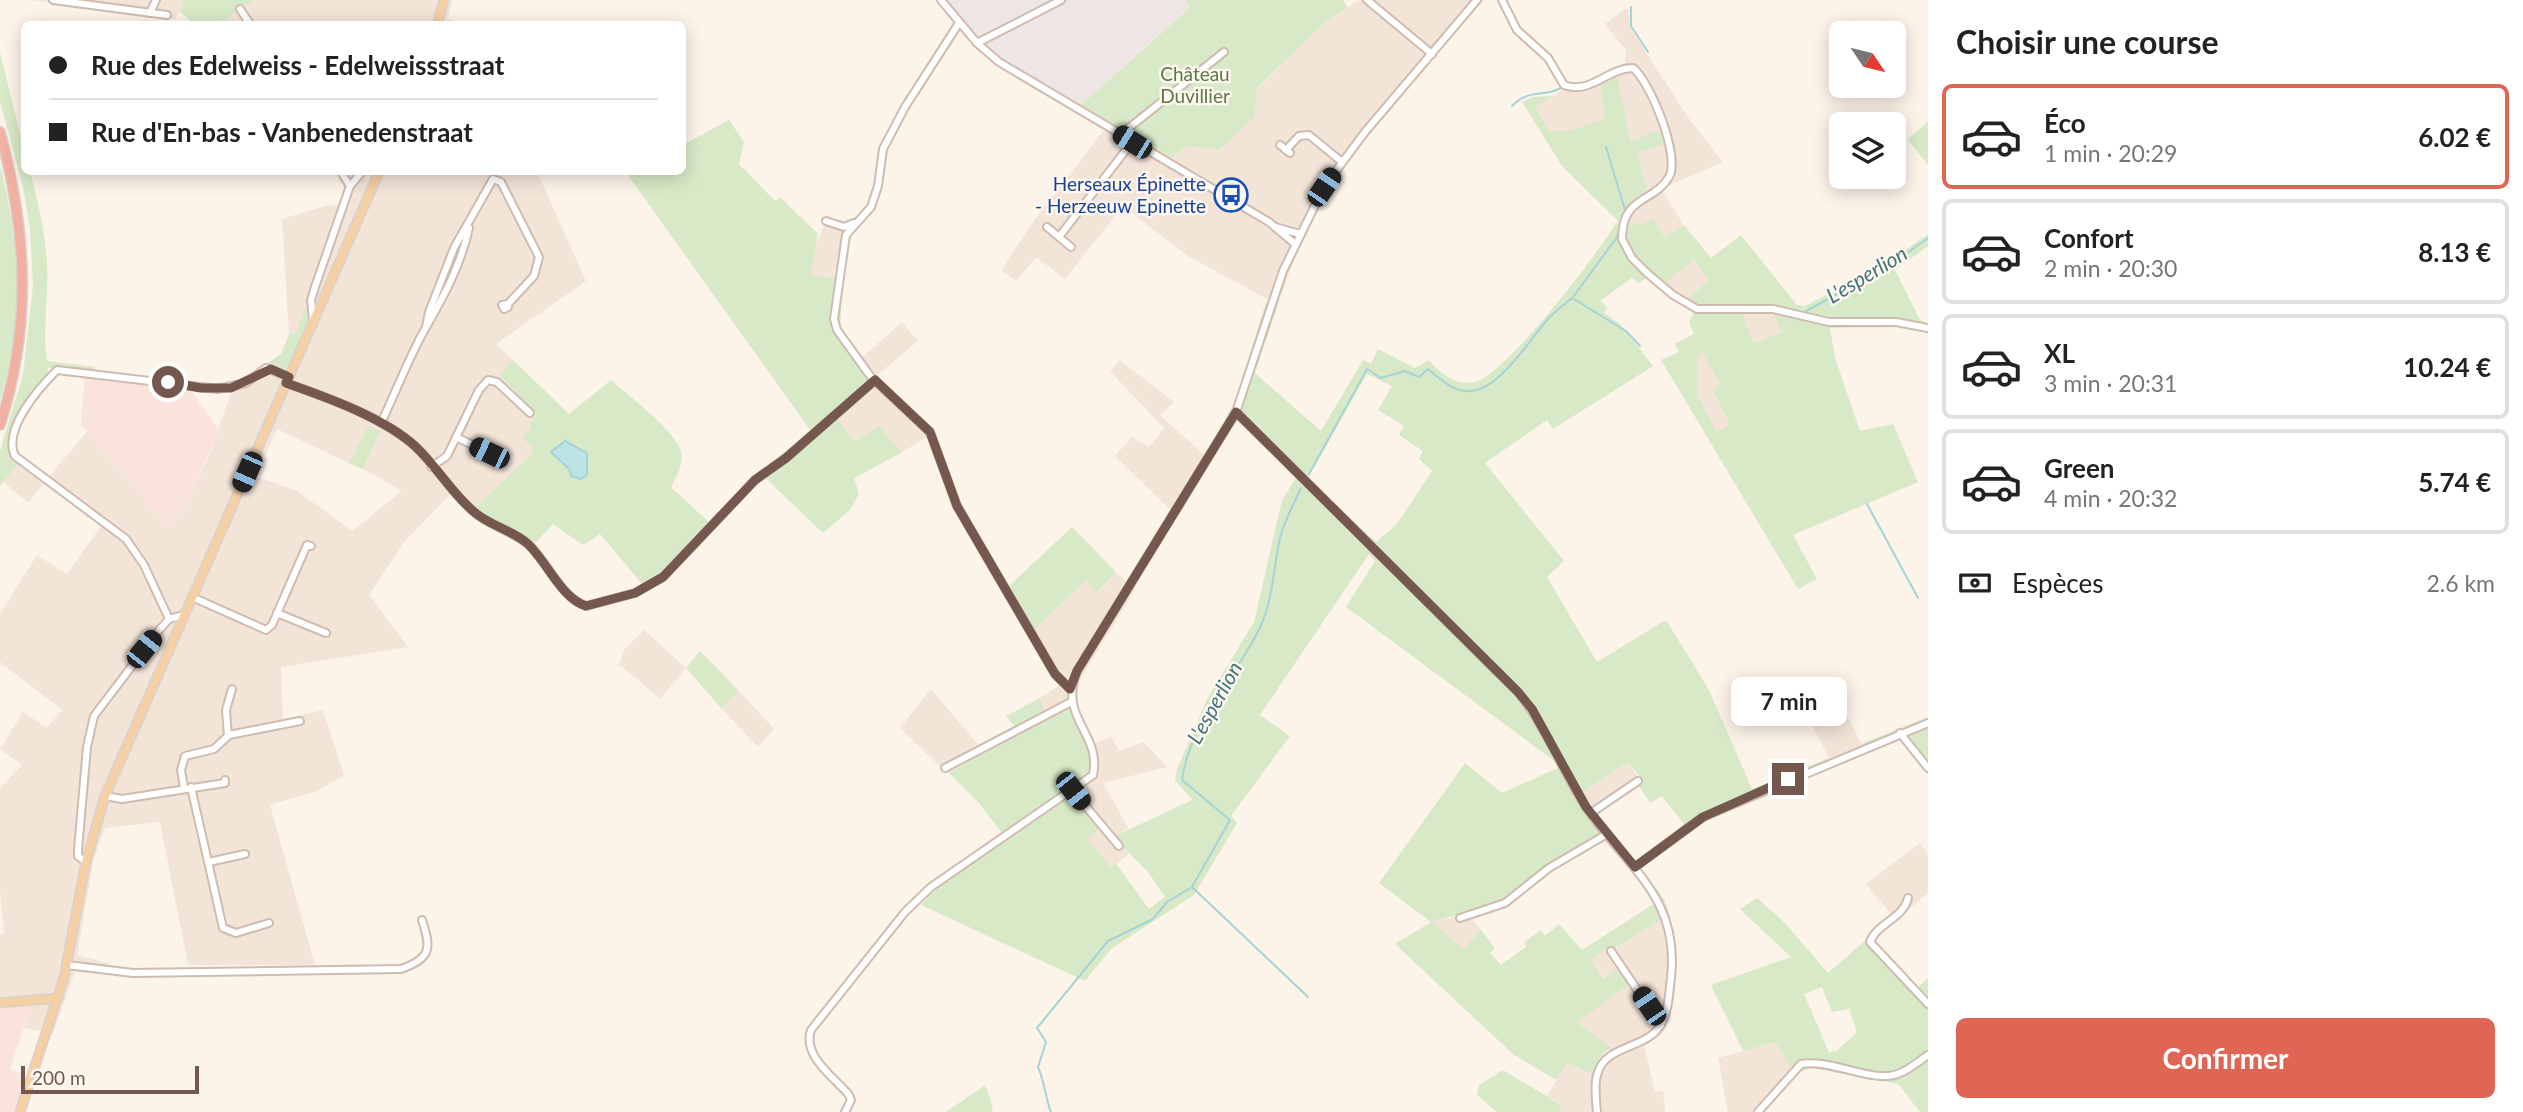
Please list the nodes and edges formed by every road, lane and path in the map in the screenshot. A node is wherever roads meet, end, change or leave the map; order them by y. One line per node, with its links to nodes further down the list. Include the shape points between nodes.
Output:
1 (53, 0): 10 (street)
2 (156, 0): 10 (street)
3 (444, 0): 13 (main road)
4 (941, 0): 14 (street)
5 (1061, 0): 15 (street)
6 (1367, 0): 17 (street)
7 (1477, 0): 17 (street)
8 (1502, 0): 37 (street, via 1517,30 1540,51 1564,85 1587,86 1622,68 1633,68 1649,86 1672,173 1628,213 1622,239 1632,258 1673,295 1703,310 1773,309 1829,322 1896,322)
9 (240, 9): 12 (street)
10 (150, 13): 11 (street)
11 (167, 15)
12 (248, 21)
13 (438, 21)
14 (959, 23): 15 (street); 28 (street, via 883,149 875,197)
15 (977, 43): 19 (street, via 999,62)
16 (1224, 52): 19 (street)
17 (1432, 54): 22 (street)
18 (0, 132): 43 (highway, via 16,195 24,283 19,356)
19 (1120, 135): 20 (street)
20 (1132, 142): 30 (street); 32 (street)
21 (1286, 149): 22 (street, via 1299,136 1309,135)
22 (1342, 162): 31 (street)
23 (343, 175): 26 (street)
24 (359, 175): 26 (street)
25 (378, 175): 36 (main road)
26 (350, 186): 36 (street, via 311,299)
27 (826, 221): 28 (street, via 844,227)
28 (856, 222): 39 (street, via 843,245 834,319 836,330)
29 (1047, 227): 32 (street)
30 (1275, 227): 31 (street); 33 (street)
31 (1300, 234): 33 (street)
32 (1059, 236): 34 (street)
33 (1295, 244): 40 (street)
34 (1072, 247)
35 (508, 304): 42 (street, via 534,276 539,257 507,192 493,179 454,248 426,327)
36 (313, 321): 38 (main road)
37 (1928, 328)
38 (288, 380): 42 (street); 48 (main road); 51 (street, via 266,368 246,383 217,389 57,370 25,408 12,443 15,456 126,540 144,565)
39 (875, 380): 46 (street, via 755,480 663,577 635,593 595,605 577,603 530,545 474,512); 54 (street, via 930,432 957,506 1055,674)
40 (1236, 412): 54 (street); 67 (street, via 1518,692)
41 (530, 413): 44 (street, via 497,382 488,380)
42 (381, 424): 46 (street, via 407,439)
43 (0, 425)
44 (456, 438): 45 (street); 46 (street, via 447,456)
45 (489, 453)
46 (431, 467)
47 (311, 546): 49 (street, via 307,545)
48 (192, 597): 49 (street, via 266,630); 50 (main road)
49 (277, 614): 52 (street)
50 (184, 615): 51 (street); 66 (main road)
51 (169, 619): 71 (street, via 94,716 78,849 78,856)
52 (326, 633)
53 (232, 689): 59 (street, via 226,710)
54 (1070, 689): 55 (street)
55 (1071, 702): 60 (street); 65 (street, via 1096,761 1093,775)
56 (300, 722): 59 (street)
57 (1928, 723): 58 (street)
58 (1900, 733): 61 (street); 73 (street, via 1703,817)
59 (229, 735): 64 (street, via 214,750 185,756 181,770)
60 (945, 768)
61 (1928, 768)
62 (225, 780): 64 (street)
63 (1638, 781): 67 (street)
64 (188, 788): 66 (street, via 122,799); 72 (street)
65 (1073, 791): 69 (street); 86 (street, via 931,887 816,1021 808,1037 809,1047 849,1094)
66 (106, 796): 71 (main road)
67 (1591, 813): 68 (street)
68 (1607, 834): 73 (street); 75 (street, via 1549,868 1505,903)
69 (1119, 846)
70 (245, 854): 72 (street)
71 (86, 862): 79 (main road)
72 (209, 862): 77 (street, via 223,928 236,933)
73 (1635, 867): 83 (street, via 1655,894 1672,939 1668,1005)
74 (1908, 898): 82 (street, via 1900,913 1874,933 1870,942)
75 (1460, 918)
76 (422, 920): 79 (street, via 428,951 401,969 133,973)
77 (269, 923)
78 (1611, 951): 83 (street)
79 (67, 965): 80 (main road)
80 (58, 998): 81 (main road); 85 (main road)
81 (0, 1003)
82 (1928, 1004)
83 (1661, 1025): 87 (street, via 1651,1037 1605,1059 1596,1077)
84 (1928, 1055): 88 (street, via 1898,1074 1884,1076 1801,1064)
85 (20, 1112)
86 (845, 1112)
87 (1597, 1112)
88 (1758, 1112)

